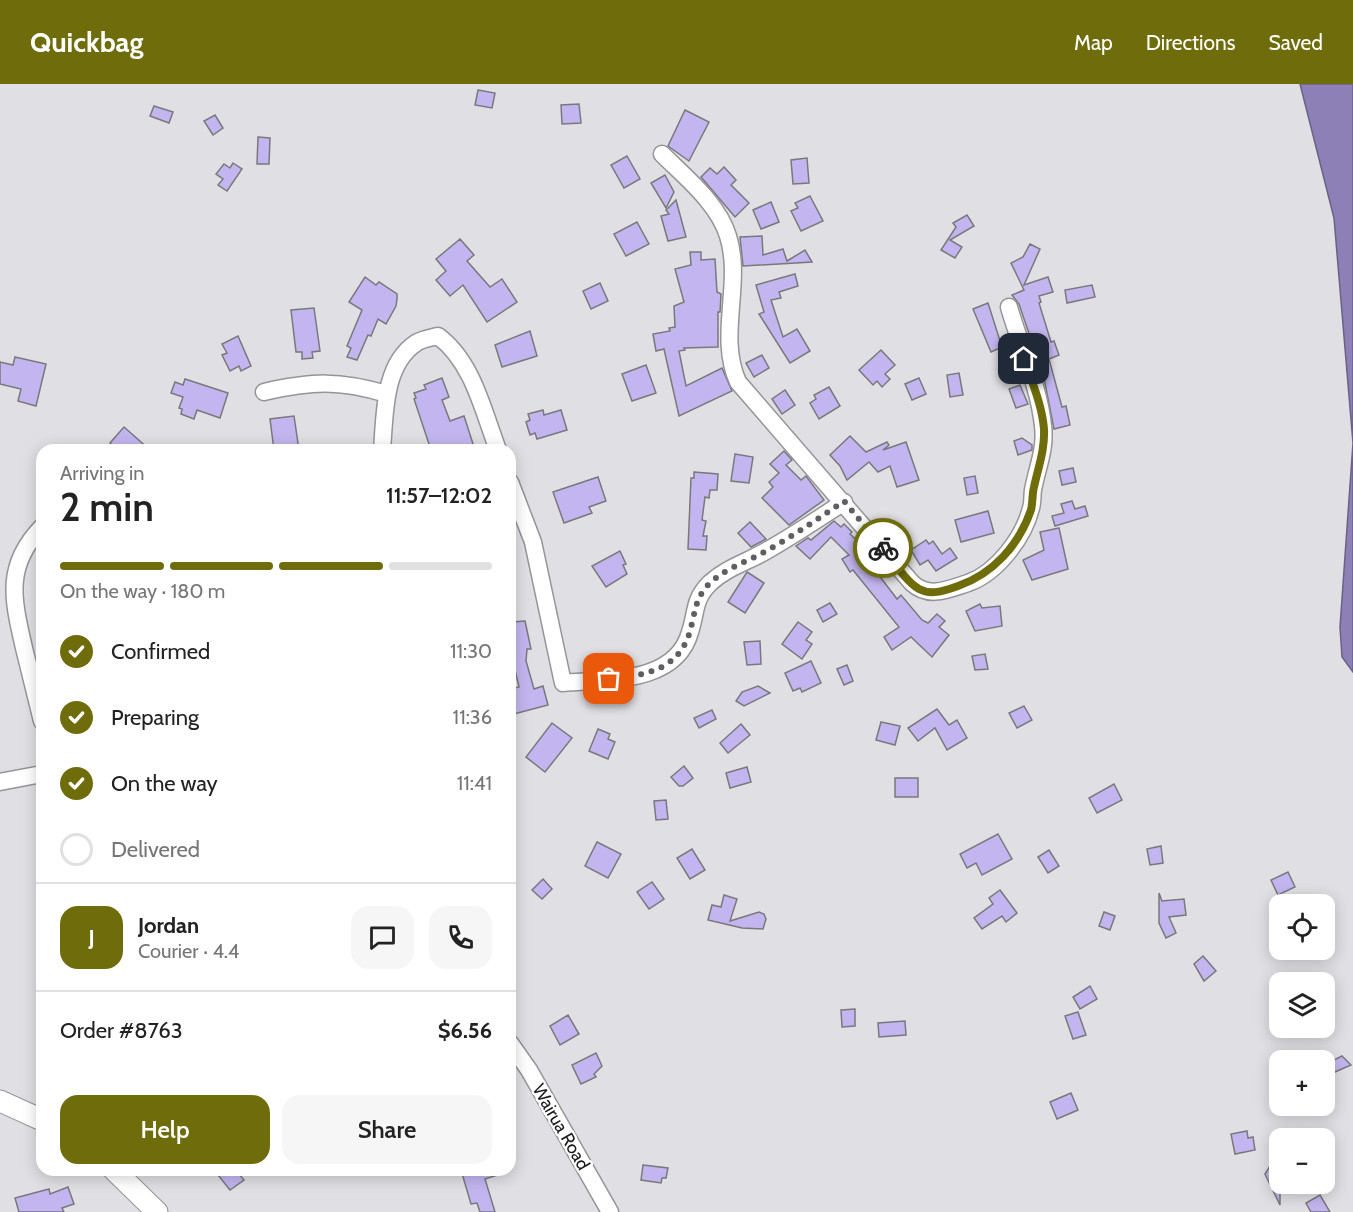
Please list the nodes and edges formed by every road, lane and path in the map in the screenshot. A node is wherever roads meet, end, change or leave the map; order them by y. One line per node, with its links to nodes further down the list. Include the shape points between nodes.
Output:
1 (662, 154): 8 (street, via 716,210 728,236 729,335 731,364 738,382)
2 (1009, 307): 8 (street, via 1044,429 1032,507 1012,547 975,580 928,592 912,583)
3 (264, 392): 4 (street, via 335,382)
4 (387, 394): 5 (street); 6 (street, via 399,360 417,342 438,336 451,345 464,363)
5 (383, 444)
6 (496, 444)
7 (516, 498): 8 (street, via 533,542 563,683 635,676 675,660 691,632 696,598 710,583)
8 (844, 501)
9 (36, 534): 10 (street, via 26,546 16,571 13,602)
10 (36, 696)
11 (36, 775): 12 (street)
12 (0, 782)
13 (516, 1052): 18 (street, Wairua Road)
14 (0, 1101): 15 (main road)
15 (36, 1117)
16 (120, 1176): 17 (main road)
17 (157, 1212)
18 (610, 1212)

